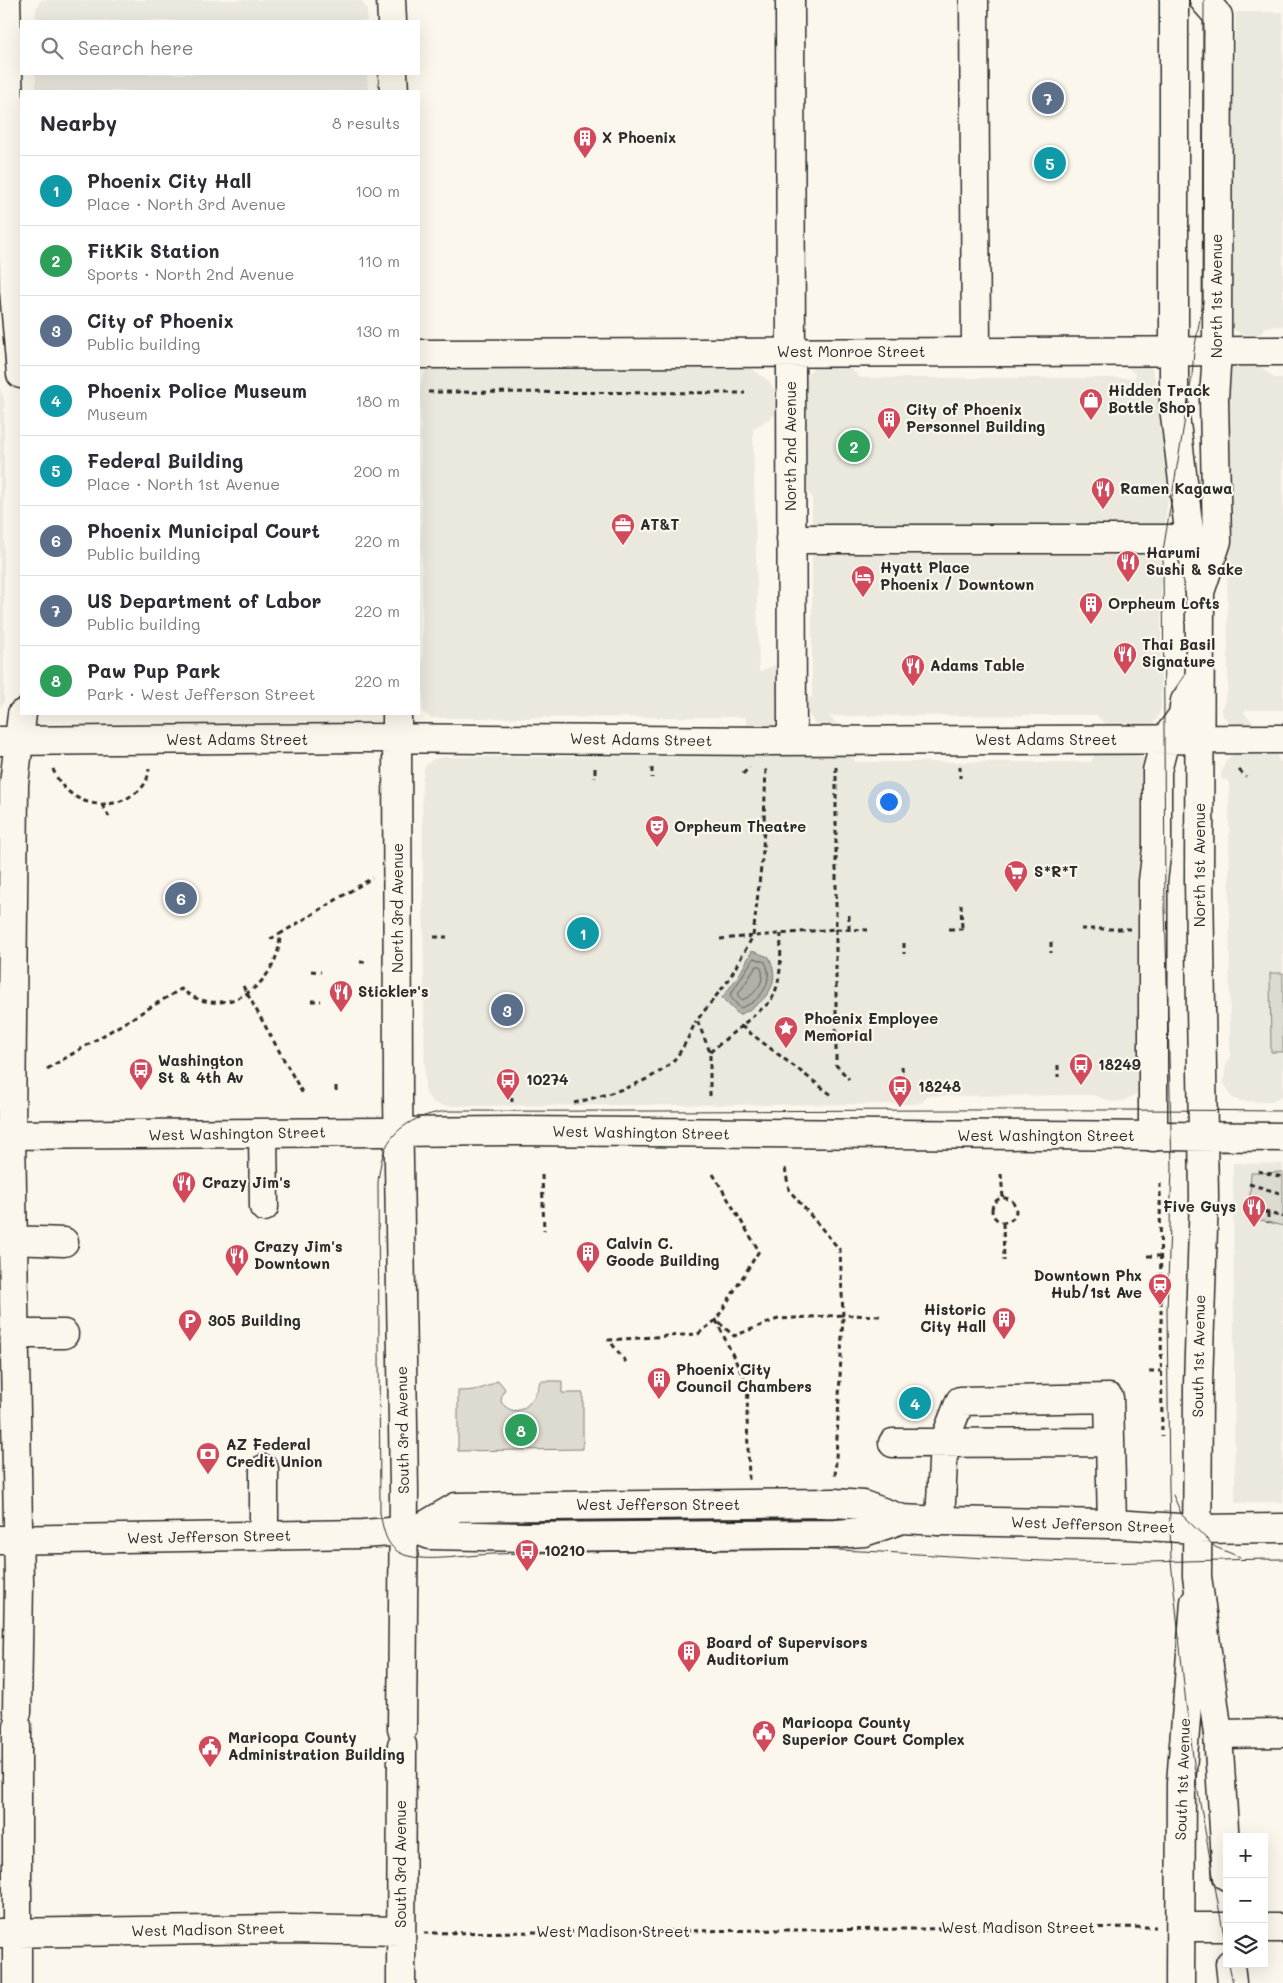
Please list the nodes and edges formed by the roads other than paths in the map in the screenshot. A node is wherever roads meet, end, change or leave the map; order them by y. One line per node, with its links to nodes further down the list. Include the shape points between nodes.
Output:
1 (6, 0): 10 (street)
2 (392, 0): 7 (street)
3 (790, 0): 14 (street, North 2nd Avenue)
4 (974, 0): 15 (street)
5 (1174, 0): 11 (street, North 1st Avenue)
6 (1204, 0): 12 (street, North 1st Avenue, via 1218,16)
7 (392, 20)
8 (394, 75): 9 (street)
9 (394, 90)
10 (11, 163): 17 (street)
11 (1174, 351): 12 (street, West Monroe Street); 15 (street, West Monroe Street); 18 (street, North 1st Avenue, via 1174,406)
12 (1217, 351): 13 (street, West Monroe Street); 20 (street, North 1st Avenue, via 1214,399 1217,541)
13 (1283, 351)
14 (791, 352): 15 (street, West Monroe Street); 16 (street, West Monroe Street); 19 (street, North 2nd Avenue)
15 (976, 352)
16 (420, 354)
17 (16, 360)
18 (1190, 539): 19 (street); 20 (street, North 1st Avenue)
19 (792, 540): 28 (street, North 2nd Avenue)
20 (1200, 594): 21 (street, North 1st Avenue)
21 (1198, 682): 24 (street, North 1st Avenue); 26 (street, via 1185,701 1183,715)
22 (22, 715): 27 (street)
23 (397, 726): 27 (street, West Adams Street); 28 (street, West Adams Street); 29 (street, North 3rd Avenue)
24 (1200, 739): 25 (street, West Adams Street); 26 (street, West Adams Street); 32 (street, North 1st Avenue)
25 (1283, 739)
26 (1165, 740): 28 (street, West Adams Street); 33 (street, via 1157,771)
27 (9, 741): 31 (street, via 14,784)
28 (792, 741)
29 (399, 1132): 30 (street, West Washington Street); 33 (street, West Washington Street); 48 (street, South 3rd Avenue)
30 (263, 1134): 31 (street, West Washington Street); 35 (street)
31 (5, 1135): 36 (street)
32 (1202, 1136): 33 (street, West Washington Street); 34 (street, West Washington Street); 47 (street, South 1st Avenue, via 1204,1212)
33 (1152, 1137)
34 (1283, 1137)
35 (264, 1207)
36 (12, 1240): 37 (street); 38 (street)
37 (64, 1242)
38 (14, 1342): 39 (street); 50 (street)
39 (64, 1342)
40 (944, 1442): 41 (street); 41 (street, via 960,1401 1110,1398); 42 (street); 44 (street)
41 (1110, 1442): 45 (street)
42 (893, 1443)
43 (264, 1469): 49 (street)
44 (940, 1521): 45 (street, West Jefferson Street); 48 (street, West Jefferson Street, via 902,1519 864,1532 836,1534 524,1537 430,1535)
45 (1112, 1524): 47 (street, West Jefferson Street)
46 (1283, 1528): 47 (street, West Jefferson Street)
47 (1197, 1529): 51 (street, South 1st Avenue)
48 (410, 1531): 49 (street, West Jefferson Street); 59 (street, South 3rd Avenue, via 402,1737)
49 (264, 1536): 50 (street, West Jefferson Street)
50 (9, 1540): 60 (street, via 17,1719)
51 (1197, 1576): 53 (street, South 1st Avenue); 55 (street, South 1st Avenue, via 1181,1783)
52 (1283, 1733): 53 (street)
53 (1218, 1734): 54 (street, South 1st Avenue)
54 (1224, 1833)
55 (1181, 1927): 56 (street); 64 (street, South 1st Avenue)
56 (1223, 1927)
57 (1268, 1928): 58 (street)
58 (1283, 1928)
59 (401, 1931): 60 (street, West Madison Street, via 287,1929); 63 (street, South 3rd Avenue)
60 (8, 1933): 62 (street)
61 (1230, 1968): 65 (street)
62 (17, 1983)
63 (401, 1983)
64 (1180, 1983)
65 (1232, 1983)

